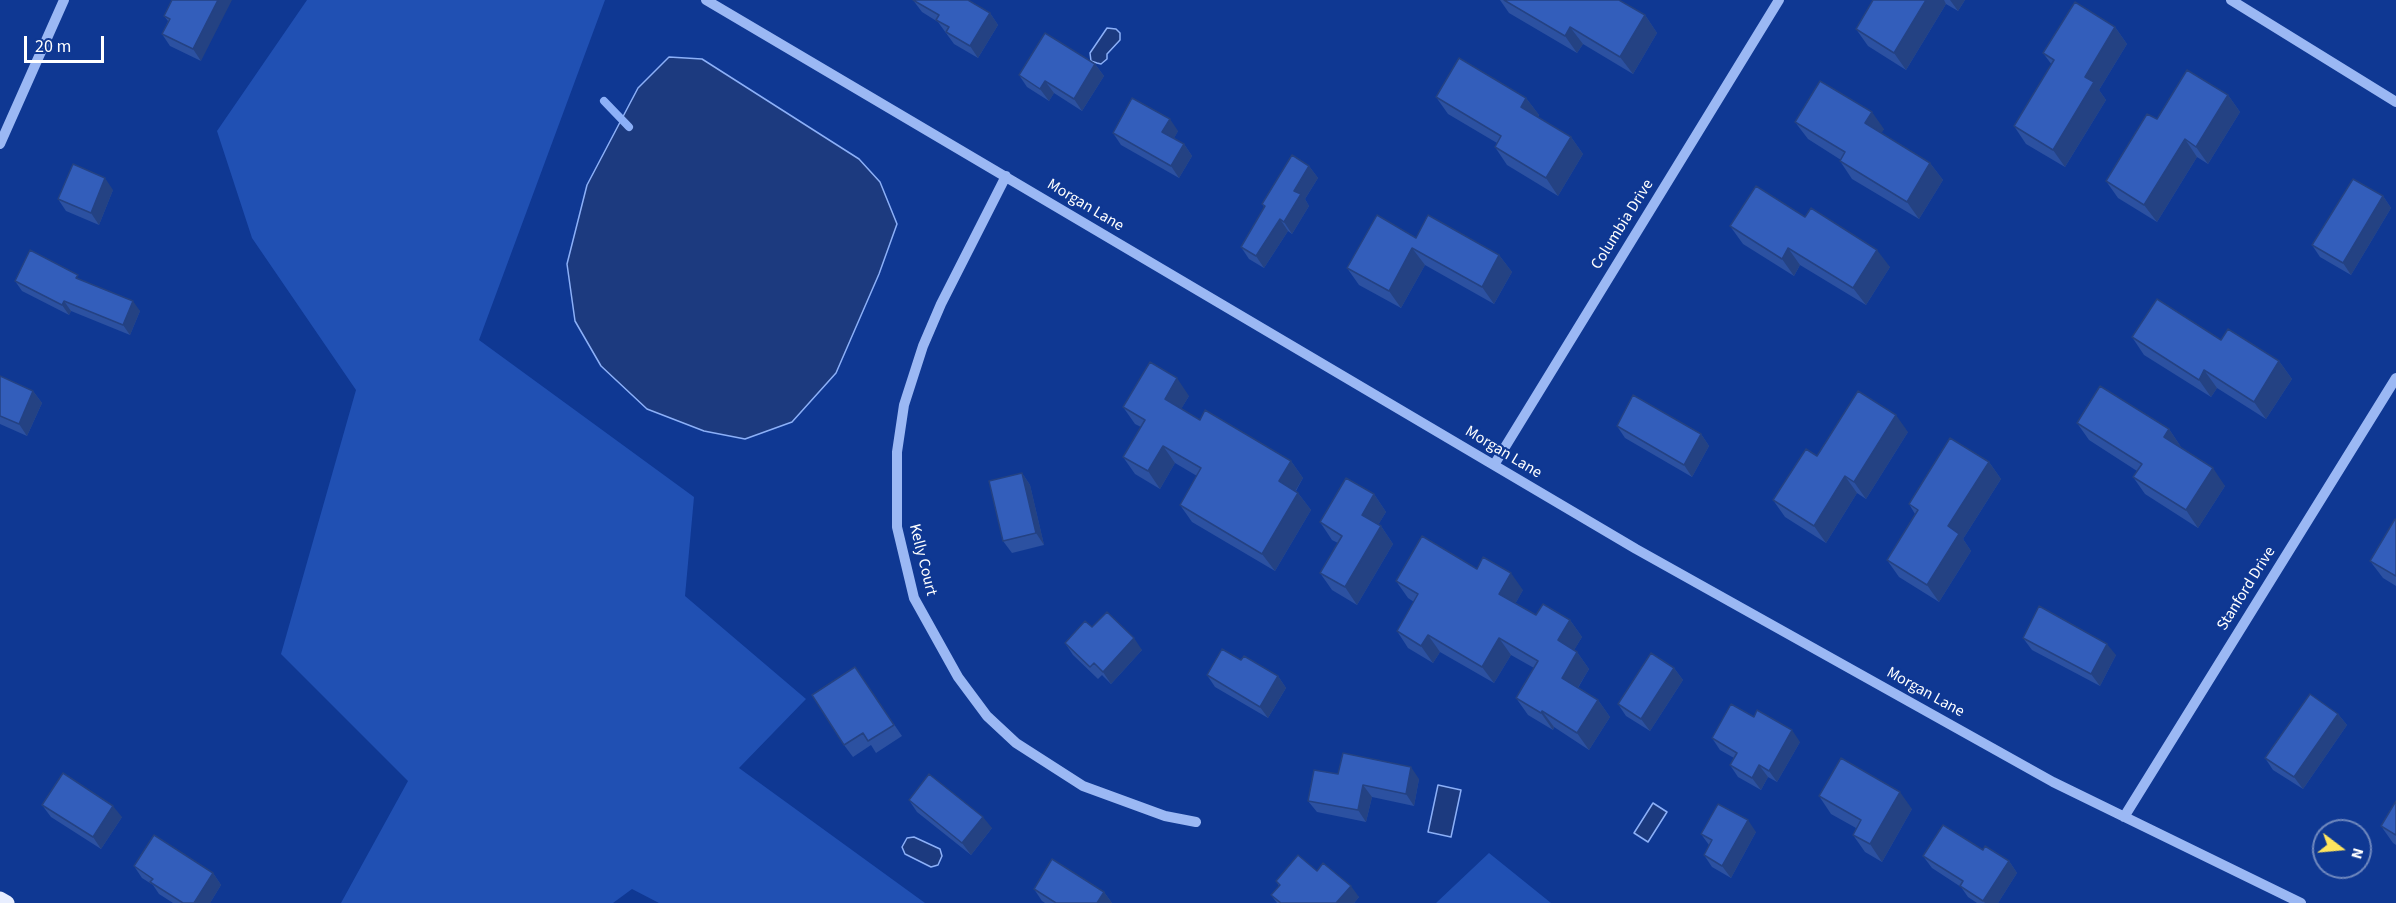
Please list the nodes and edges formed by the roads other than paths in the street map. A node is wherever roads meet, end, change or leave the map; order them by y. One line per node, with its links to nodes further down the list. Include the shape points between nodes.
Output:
1 (64, 0): 6 (street)
2 (706, 0): 7 (street, Morgan Lane)
3 (1779, 0): 9 (street, Columbia Drive)
4 (2231, 0): 5 (street)
5 (2396, 102)
6 (0, 144)
7 (1006, 176): 9 (street, Morgan Lane); 11 (street, Kelly Court, via 941,304 904,405 897,452 897,526 914,598 958,677 987,716 1016,743 1083,786 1165,816)
8 (2396, 378): 10 (street, Stanford Drive)
9 (1494, 465): 10 (street, Morgan Lane, via 1636,549 2053,782)
10 (2124, 817): 14 (street, Morgan Lane)
11 (1196, 822)
12 (0, 899): 13 (main road)
13 (8, 903)
14 (2301, 903)

